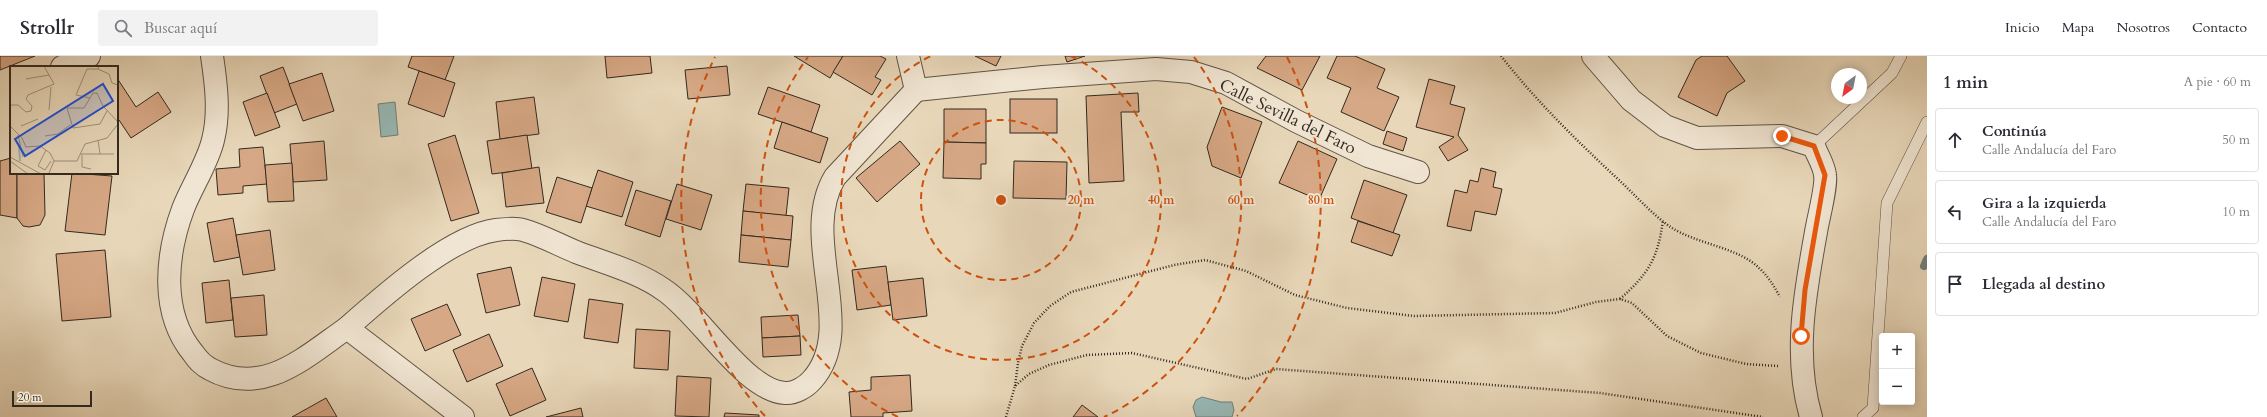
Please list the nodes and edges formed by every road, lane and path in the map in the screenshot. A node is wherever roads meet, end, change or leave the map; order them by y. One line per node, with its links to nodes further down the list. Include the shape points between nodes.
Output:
1 (89, 56): 7 (street)
2 (212, 56): 15 (street, via 217,108 213,141 183,208 174,235 170,264 169,289 173,317 183,342 202,365 224,377 249,381 270,376 293,365)
3 (908, 56): 8 (street)
4 (1501, 56): 12 (path, via 1534,98)
5 (1594, 56): 10 (street, via 1632,100 1665,126 1697,138 1782,136)
6 (1901, 56): 10 (lane, via 1892,73)
7 (64, 66)
8 (916, 90): 11 (street, Calle Sevilla del Faro, via 1066,75 1156,70 1191,72 1226,83 1368,156); 15 (street, via 835,177 827,191 823,211 824,268 832,328 829,347 821,366 811,381 799,390 786,394 770,390 753,380 683,306 664,290 642,278 522,230 496,230 470,237 386,294)
9 (1927, 122): 22 (lane, via 1887,203 1873,408)
10 (1814, 146): 16 (street, via 1825,175 1805,290 1801,336)
11 (1418, 172)
12 (1663, 220): 13 (path, via 1690,238 1742,257 1758,266); 14 (path, via 1656,255 1636,284)
13 (1781, 299)
14 (1620, 300): 16 (path, via 1632,304 1667,336 1701,353 1746,364); 17 (path, via 1596,302 1555,313 1414,316 1347,308 1295,295 1246,271 1205,260 1174,265 1071,292 1050,306 1034,323 1022,346)
15 (347, 328): 18 (street)
16 (1803, 367): 21 (street, via 1806,400)
17 (1016, 386): 19 (path); 20 (path, via 1029,374 1049,365 1087,355 1132,353 1247,379 1276,369 1592,392)
18 (462, 417)
19 (1006, 417)
20 (1763, 417)
21 (1811, 417)
22 (1863, 417)

